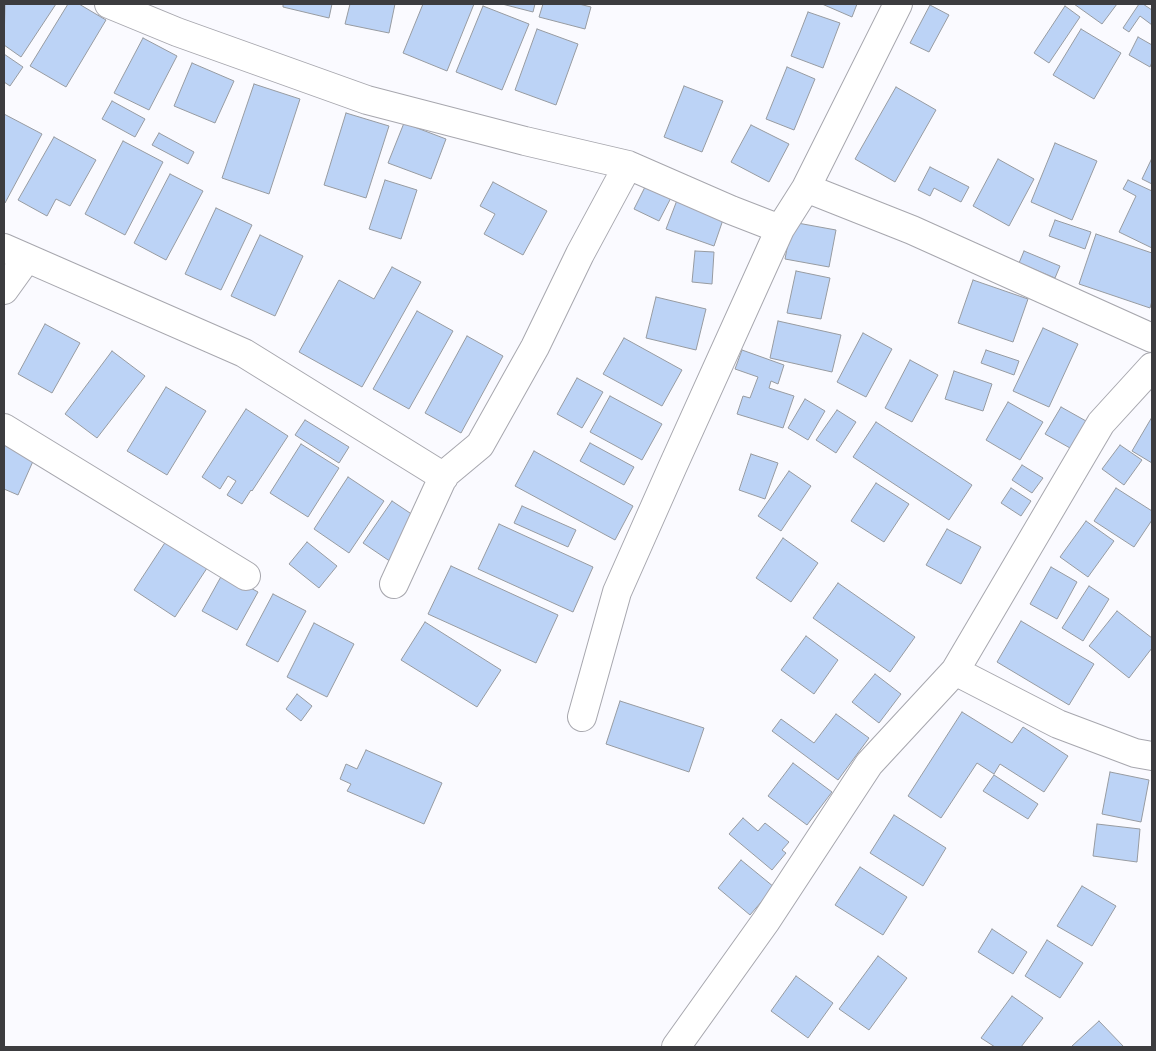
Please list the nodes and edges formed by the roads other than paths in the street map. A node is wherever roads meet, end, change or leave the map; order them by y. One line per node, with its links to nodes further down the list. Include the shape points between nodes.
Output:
1 (109, 4): 3 (street, via 177,32 367,100)
2 (898, 4): 4 (street)
3 (628, 165): 5 (street); 11 (street, via 535,348 480,445)
4 (806, 188): 5 (street); 8 (street, via 912,230)
5 (780, 229): 15 (street, via 617,592)
6 (15, 253): 7 (street); 11 (street, via 244,353)
7 (4, 290)
8 (1152, 338)
9 (1152, 366): 14 (street, via 1101,423)
10 (4, 428): 12 (street)
11 (444, 477): 13 (street)
12 (246, 576)
13 (394, 584)
14 (955, 671): 16 (street, via 1058,724 1135,753); 17 (street, via 870,764 766,921)
15 (582, 717)
16 (1152, 756)
17 (676, 1047)

